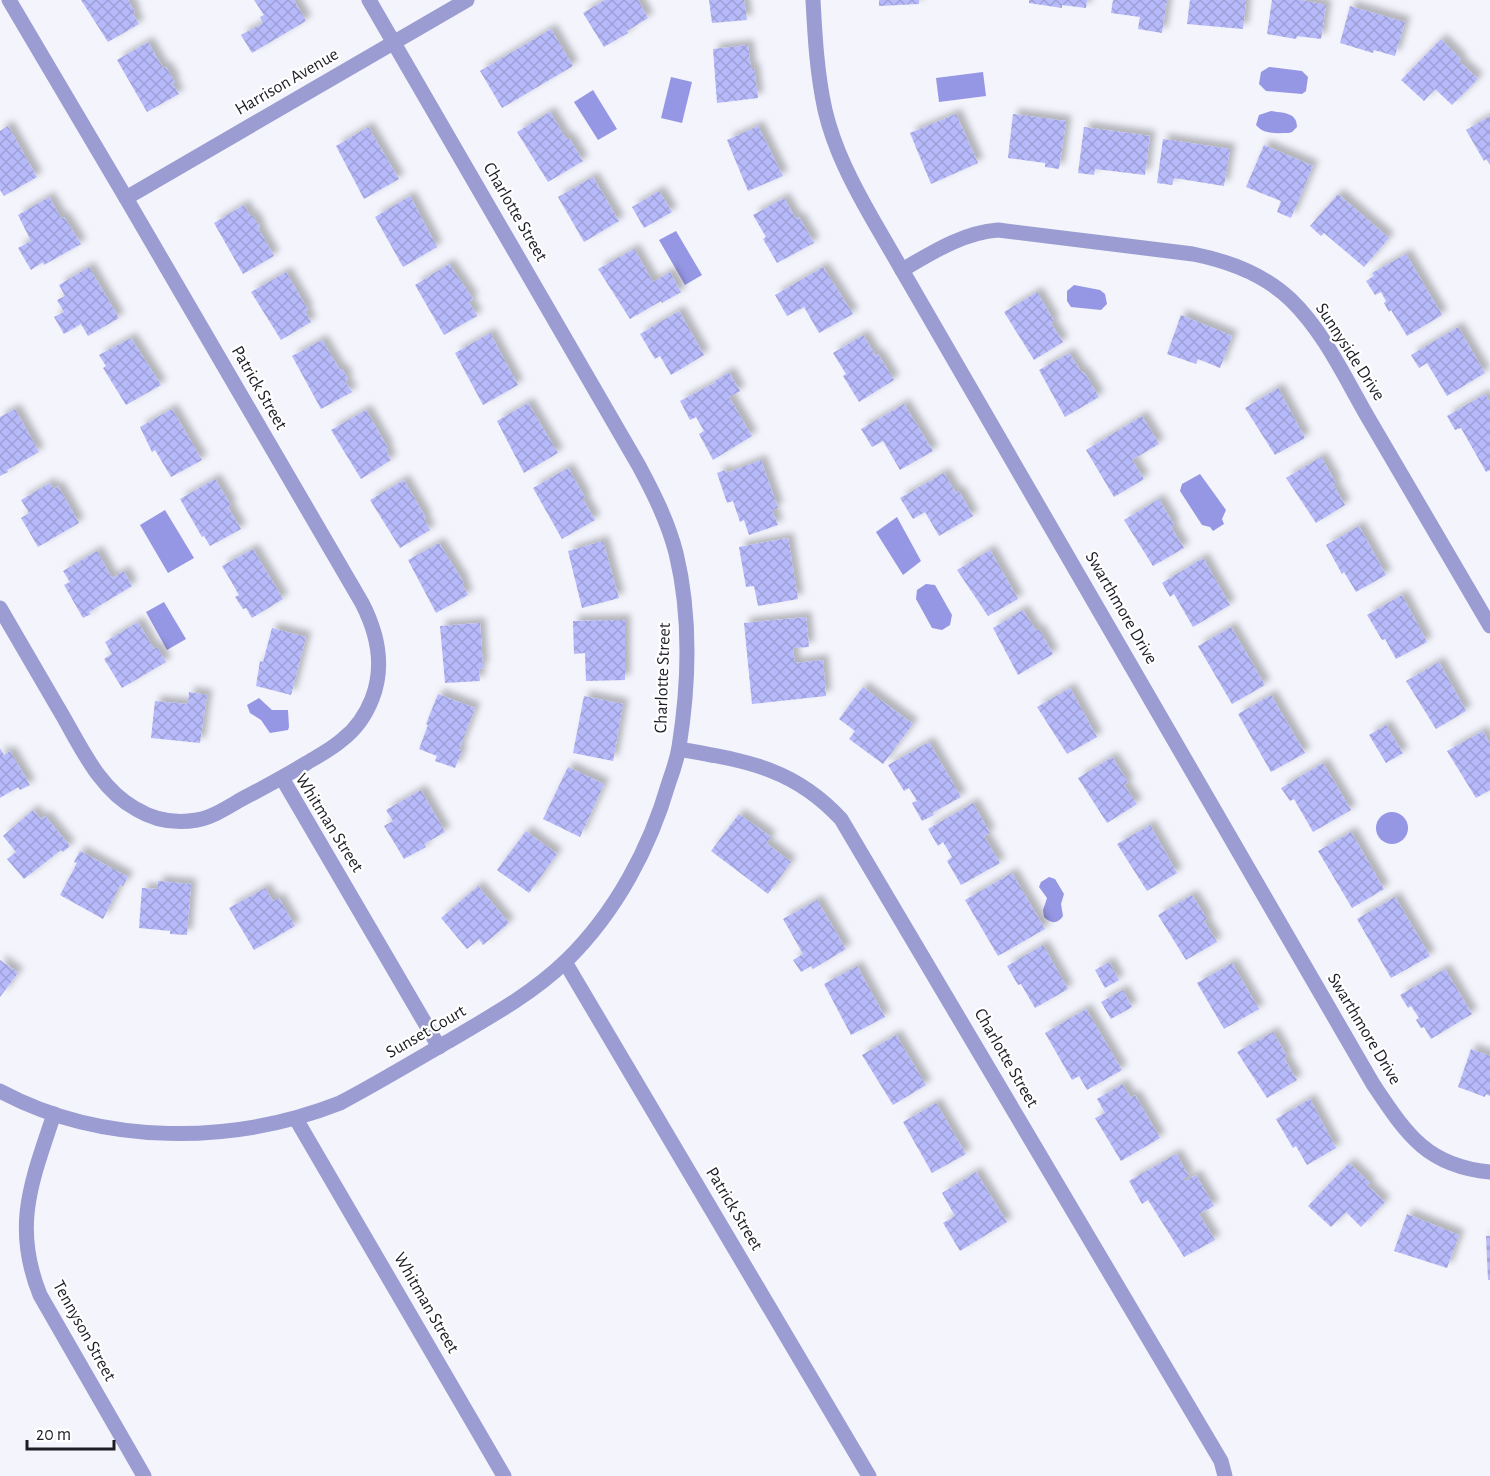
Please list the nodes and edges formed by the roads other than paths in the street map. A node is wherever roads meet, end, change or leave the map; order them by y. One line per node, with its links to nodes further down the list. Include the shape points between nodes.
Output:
1 (9, 0): 6 (street, Patrick Street)
2 (369, 0): 5 (street, Charlotte Street)
3 (467, 0): 5 (street, Harrison Avenue)
4 (813, 0): 7 (street, Swarthmore Drive, via 819,78 834,141 850,178)
5 (394, 43): 6 (street, Harrison Avenue); 10 (street, Charlotte Street, via 639,466 667,523 681,580 686,631)
6 (126, 198): 11 (street, Patrick Street, via 372,623 379,670 362,719 342,741)
7 (902, 270): 9 (street, Sunnyside Drive, via 950,243 998,230 1193,254 1253,273 1289,298 1315,328); 17 (street, Swarthmore Drive, via 1373,1084 1420,1145 1448,1162)
8 (0, 608): 11 (street, Whitman Street, via 94,769 111,790 134,808 172,822 200,819)
9 (1490, 626)
10 (679, 748): 12 (street, Sunset Court, via 663,804 633,872 588,939); 21 (street, Charlotte Street, via 780,773 813,792 841,819 1215,1451)
11 (282, 778): 13 (street, Whitman Street)
12 (565, 962): 13 (street, Sunset Court, via 521,997); 20 (street, Patrick Street)
13 (439, 1047): 16 (street, Sunset Court, via 340,1103)
14 (0, 1091): 15 (street)
15 (54, 1114): 16 (street, Sunset Court, via 112,1128 181,1133 235,1131); 18 (street, Tennyson Street, via 29,1191 26,1251 31,1273)
16 (296, 1119): 19 (street, Whitman Street)
17 (1490, 1172)
18 (144, 1476)
19 (504, 1476)
20 (869, 1476)
21 (1225, 1476)

